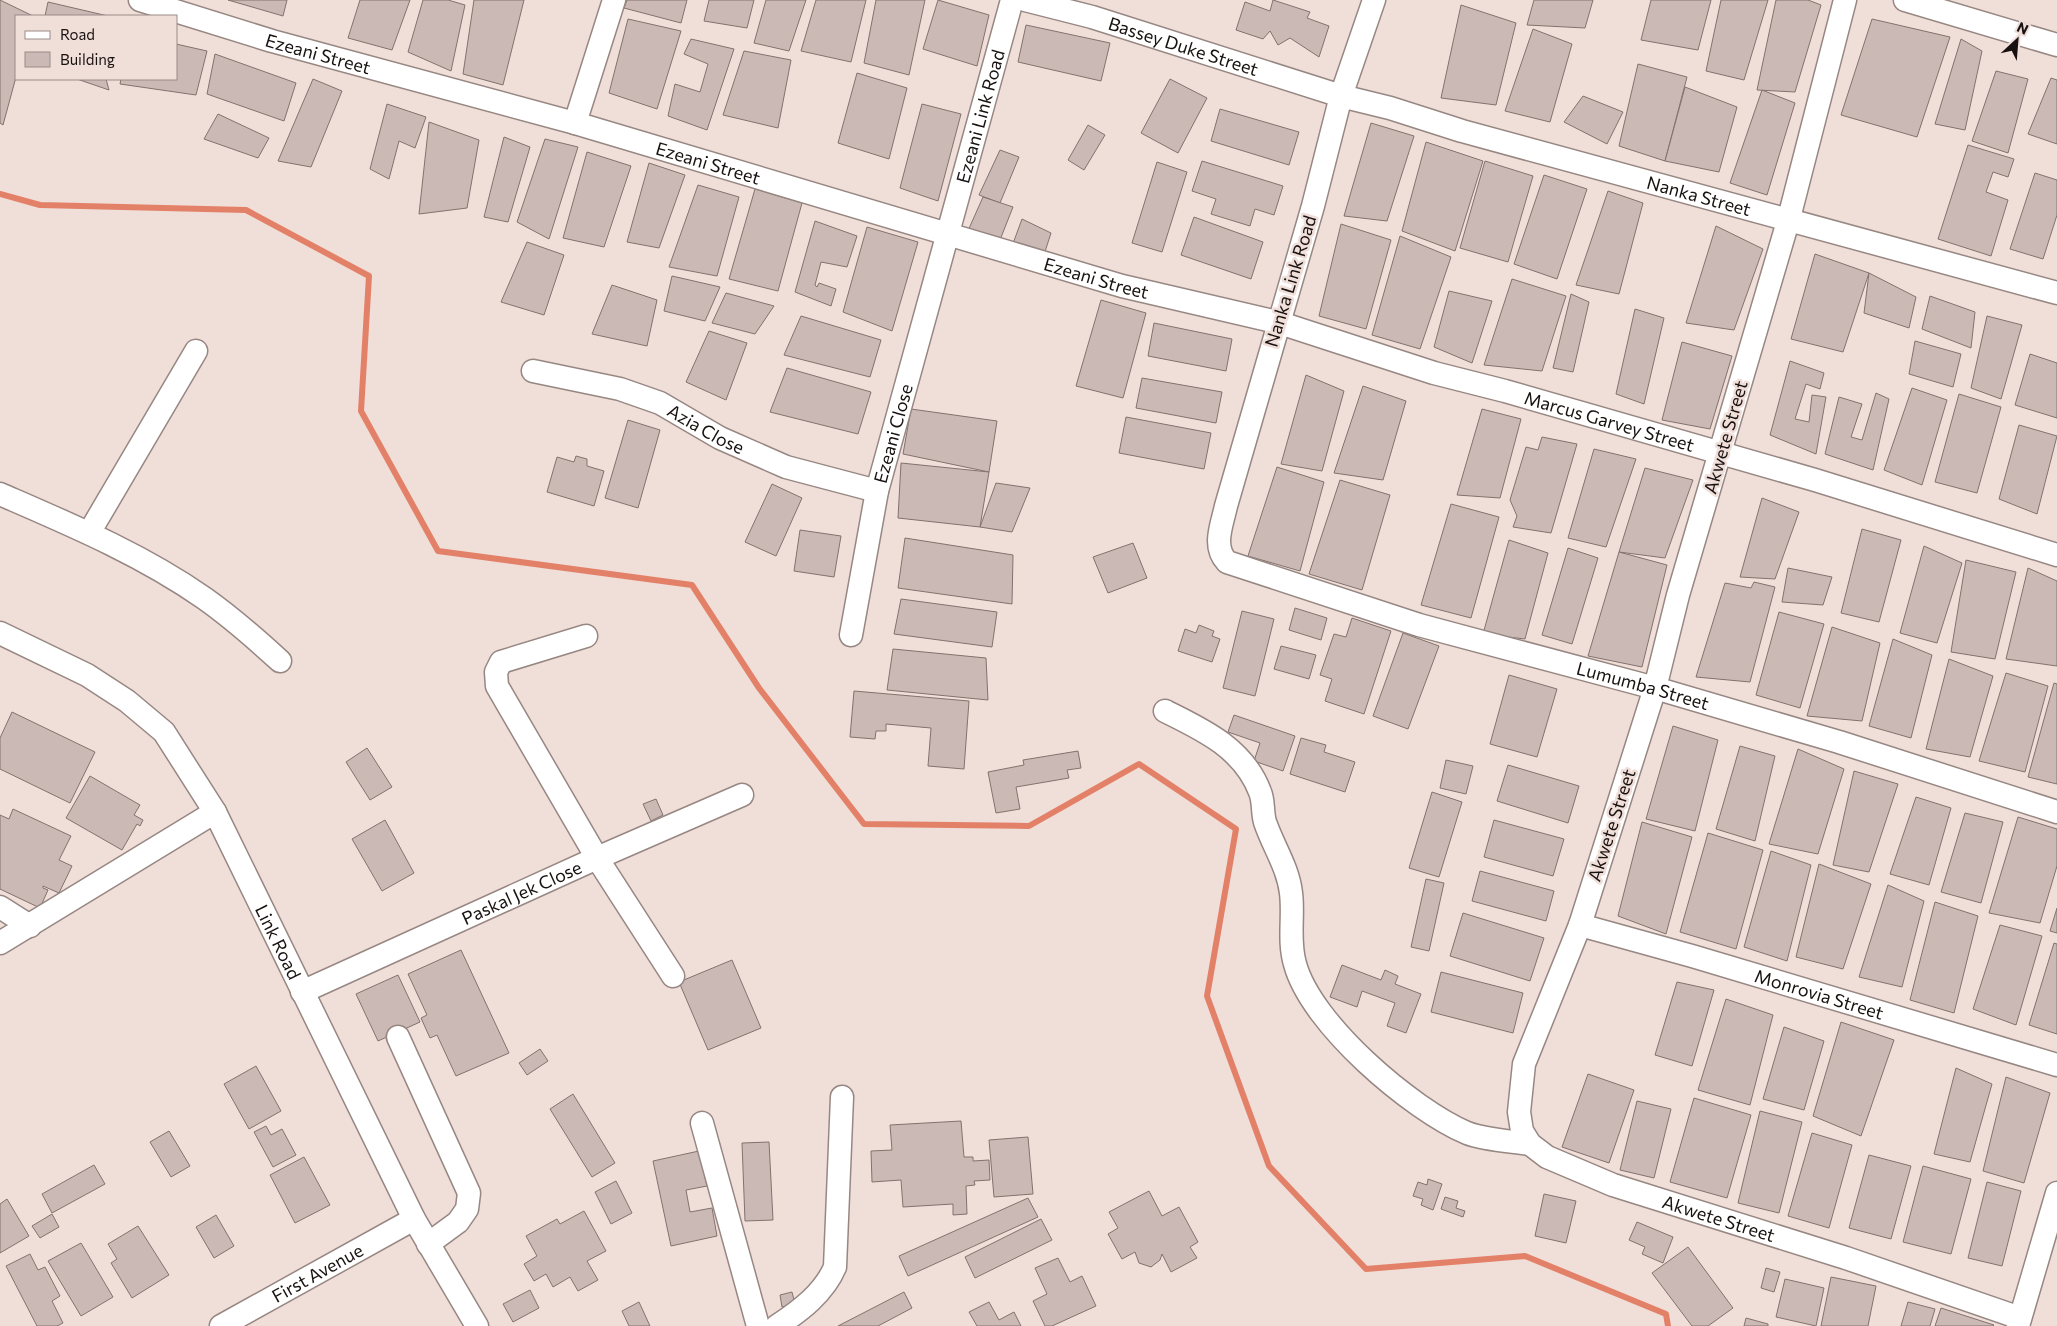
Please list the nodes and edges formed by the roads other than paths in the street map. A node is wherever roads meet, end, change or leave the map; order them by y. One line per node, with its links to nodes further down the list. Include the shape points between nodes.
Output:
1 (140, 0): 10 (street, Ezeani Street, via 272,41)
2 (614, 0): 10 (street)
3 (1012, 0): 12 (street, Ezeani Link Road)
4 (1025, 0): 9 (street, Bassey Duke Street, via 1092,16)
5 (1374, 0): 9 (street, Nanka Link Road)
6 (1845, 0): 11 (street, Akwete Street)
7 (1905, 0): 8 (street)
8 (2057, 45)
9 (1341, 96): 11 (street, Nanka Street); 14 (street, Nanka Link Road)
10 (575, 123): 12 (street, Ezeani Street)
11 (1789, 218): 13 (street, Nanka Street); 17 (street, Akwete Street)
12 (948, 234): 14 (street, Ezeani Street, via 1122,286); 18 (street, Ezeani Close)
13 (2057, 293)
14 (1277, 322): 17 (street, Marcus Garvey Street, via 1434,372); 22 (street, Nanka Link Road, via 1219,537 1220,555)
15 (196, 351): 20 (street)
16 (533, 371): 18 (street, Azia Close, via 620,388 660,403 720,438 786,467)
17 (1720, 454): 21 (street, Marcus Garvey Street); 27 (street, Akwete Street)
18 (877, 491): 24 (street, Ezeani Close)
19 (0, 494): 20 (street)
20 (89, 533): 26 (street, via 203,597)
21 (2057, 555)
22 (1227, 562): 27 (street, Lumumba Street, via 1419,625)
23 (0, 633): 30 (street, Link Road, via 87,676 126,701 164,732)
24 (851, 635)
25 (586, 636): 32 (street, via 501,662 496,672 497,686)
26 (280, 661)
27 (1654, 688): 31 (street, Lumumba Street, via 1839,742); 34 (street, Akwete Street)
28 (1165, 711): 43 (street, via 1202,729 1230,748 1251,775 1260,792 1265,822 1279,851 1292,892 1294,963 1310,996 1344,1042 1379,1074 1444,1122 1468,1134)
29 (742, 795): 32 (street, Paskal Jek Close)
30 (215, 812): 35 (street); 38 (street, Link Road)
31 (2057, 812)
32 (597, 858): 37 (street); 38 (street, Paskal Jek Close)
33 (0, 907): 35 (street)
34 (1580, 925): 40 (street, Monrovia Street); 43 (street, Akwete Street, via 1524,1064 1519,1112 1522,1131)
35 (30, 926): 36 (street)
36 (0, 943)
37 (673, 976)
38 (302, 992): 45 (street, Link Road)
39 (398, 1038): 46 (street, via 469,1193 467,1209 458,1222)
40 (2057, 1065)
41 (842, 1097): 51 (street, via 835,1267 814,1297)
42 (702, 1123): 50 (street)
43 (1530, 1144): 47 (street, Akwete Street, via 1548,1157 1612,1185 1846,1258)
44 (2057, 1193): 47 (street)
45 (414, 1219): 46 (street, Link Road); 48 (street, First Avenue)
46 (428, 1244): 49 (street, Link Road)
47 (2019, 1322)
48 (221, 1326)
49 (476, 1326)
50 (758, 1326)
51 (777, 1326)

